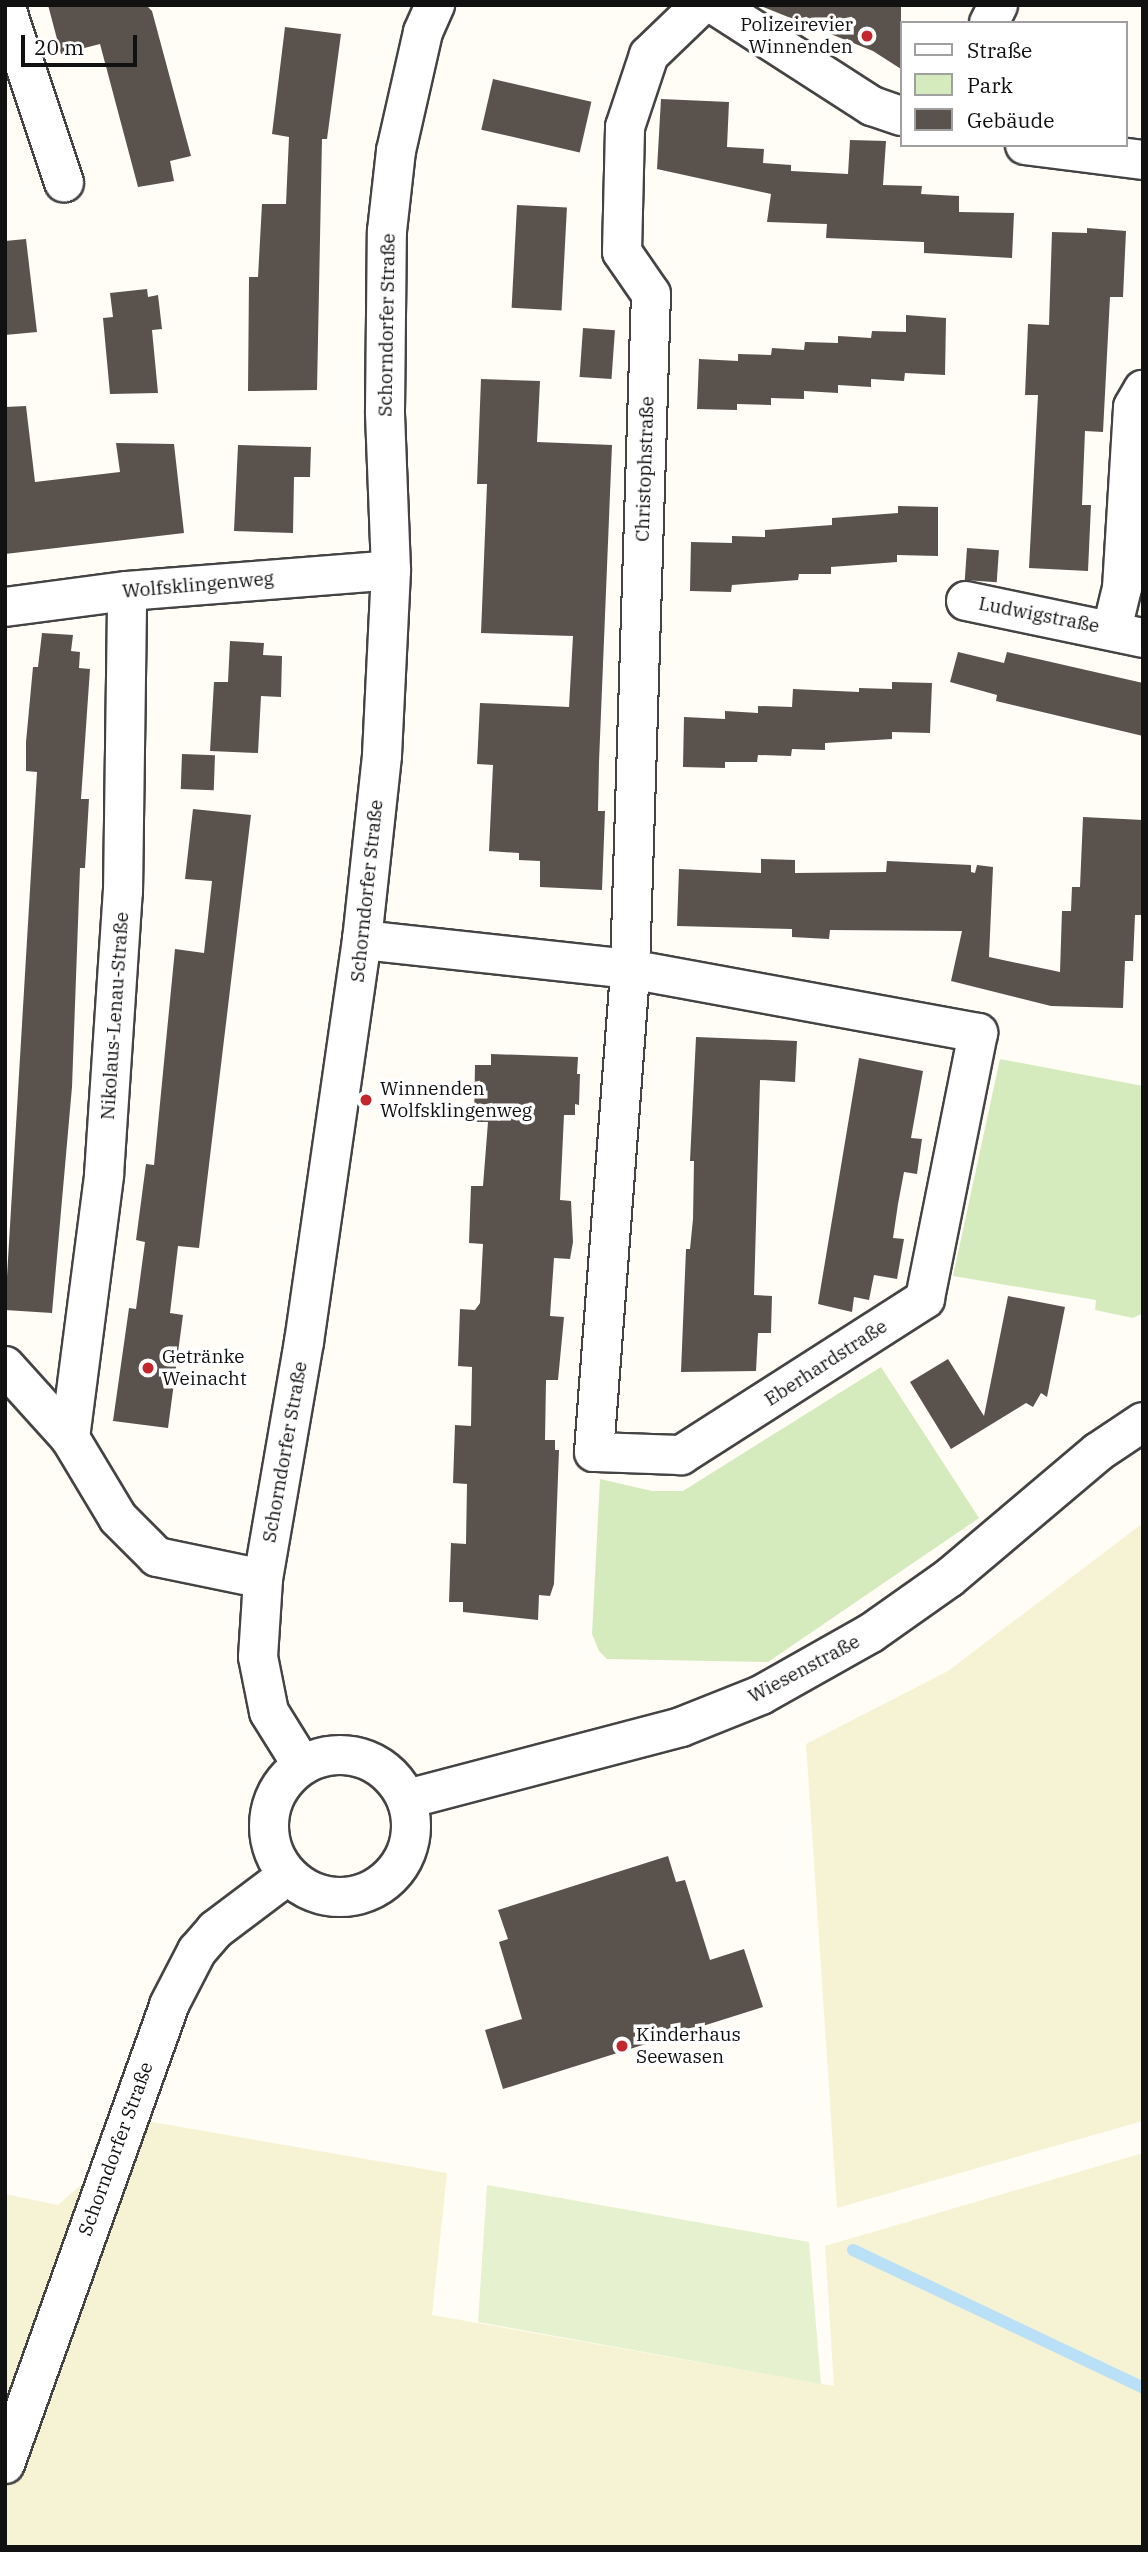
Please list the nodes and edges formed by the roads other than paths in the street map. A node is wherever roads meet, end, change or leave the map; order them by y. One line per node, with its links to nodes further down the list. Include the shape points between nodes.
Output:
1 (5, 5): 10 (street)
2 (701, 5): 18 (street, Christophstraße, via 649,55 625,127 622,252 651,294)
3 (715, 5): 7 (street, via 872,106)
4 (998, 5): 6 (street)
5 (429, 14): 12 (street, Schorndorfer Straße, via 396,151 387,231 385,411)
6 (990, 21)
7 (900, 116)
8 (1041, 147): 9 (street)
9 (1143, 160)
10 (64, 182)
11 (1143, 390): 16 (street, Ludwigstraße, via 1133,407 1122,588)
12 (391, 570): 13 (street, Wolfsklingenweg); 17 (street, Schorndorfer Straße, via 382,755)
13 (127, 591): 15 (street, Wolfsklingenweg); 21 (street, Nikolaus-Lenau-Straße, via 123,892 110,1094 91,1296)
14 (966, 601): 16 (street, Ludwigstraße)
15 (5, 607)
16 (1127, 634)
17 (362, 940): 18 (street, Eberhardstraße); 22 (street, Schorndorfer Straße, via 304,1342)
18 (630, 969): 18 (street, Eberhardstraße, via 978,1033 925,1299 681,1455 594,1452)
19 (5, 1366): 21 (street)
20 (1143, 1422): 24 (street, Wiesenstraße, via 1098,1452 949,1578 871,1633 761,1695 681,1727)
21 (70, 1438): 22 (street, via 118,1518 157,1557)
22 (263, 1579): 23 (street, Schorndorfer Straße, via 258,1657 269,1712)
23 (302, 1765): 24 (street, via 330,1755 362,1758 388,1773); 25 (street, via 287,1779 272,1805 273,1849)
24 (407, 1799): 25 (street, via 411,1828 406,1849 383,1885 344,1899 308,1889)
25 (288, 1875): 26 (street, Schorndorfer Straße, via 215,1930 197,1951 169,2005)
26 (5, 2464)

